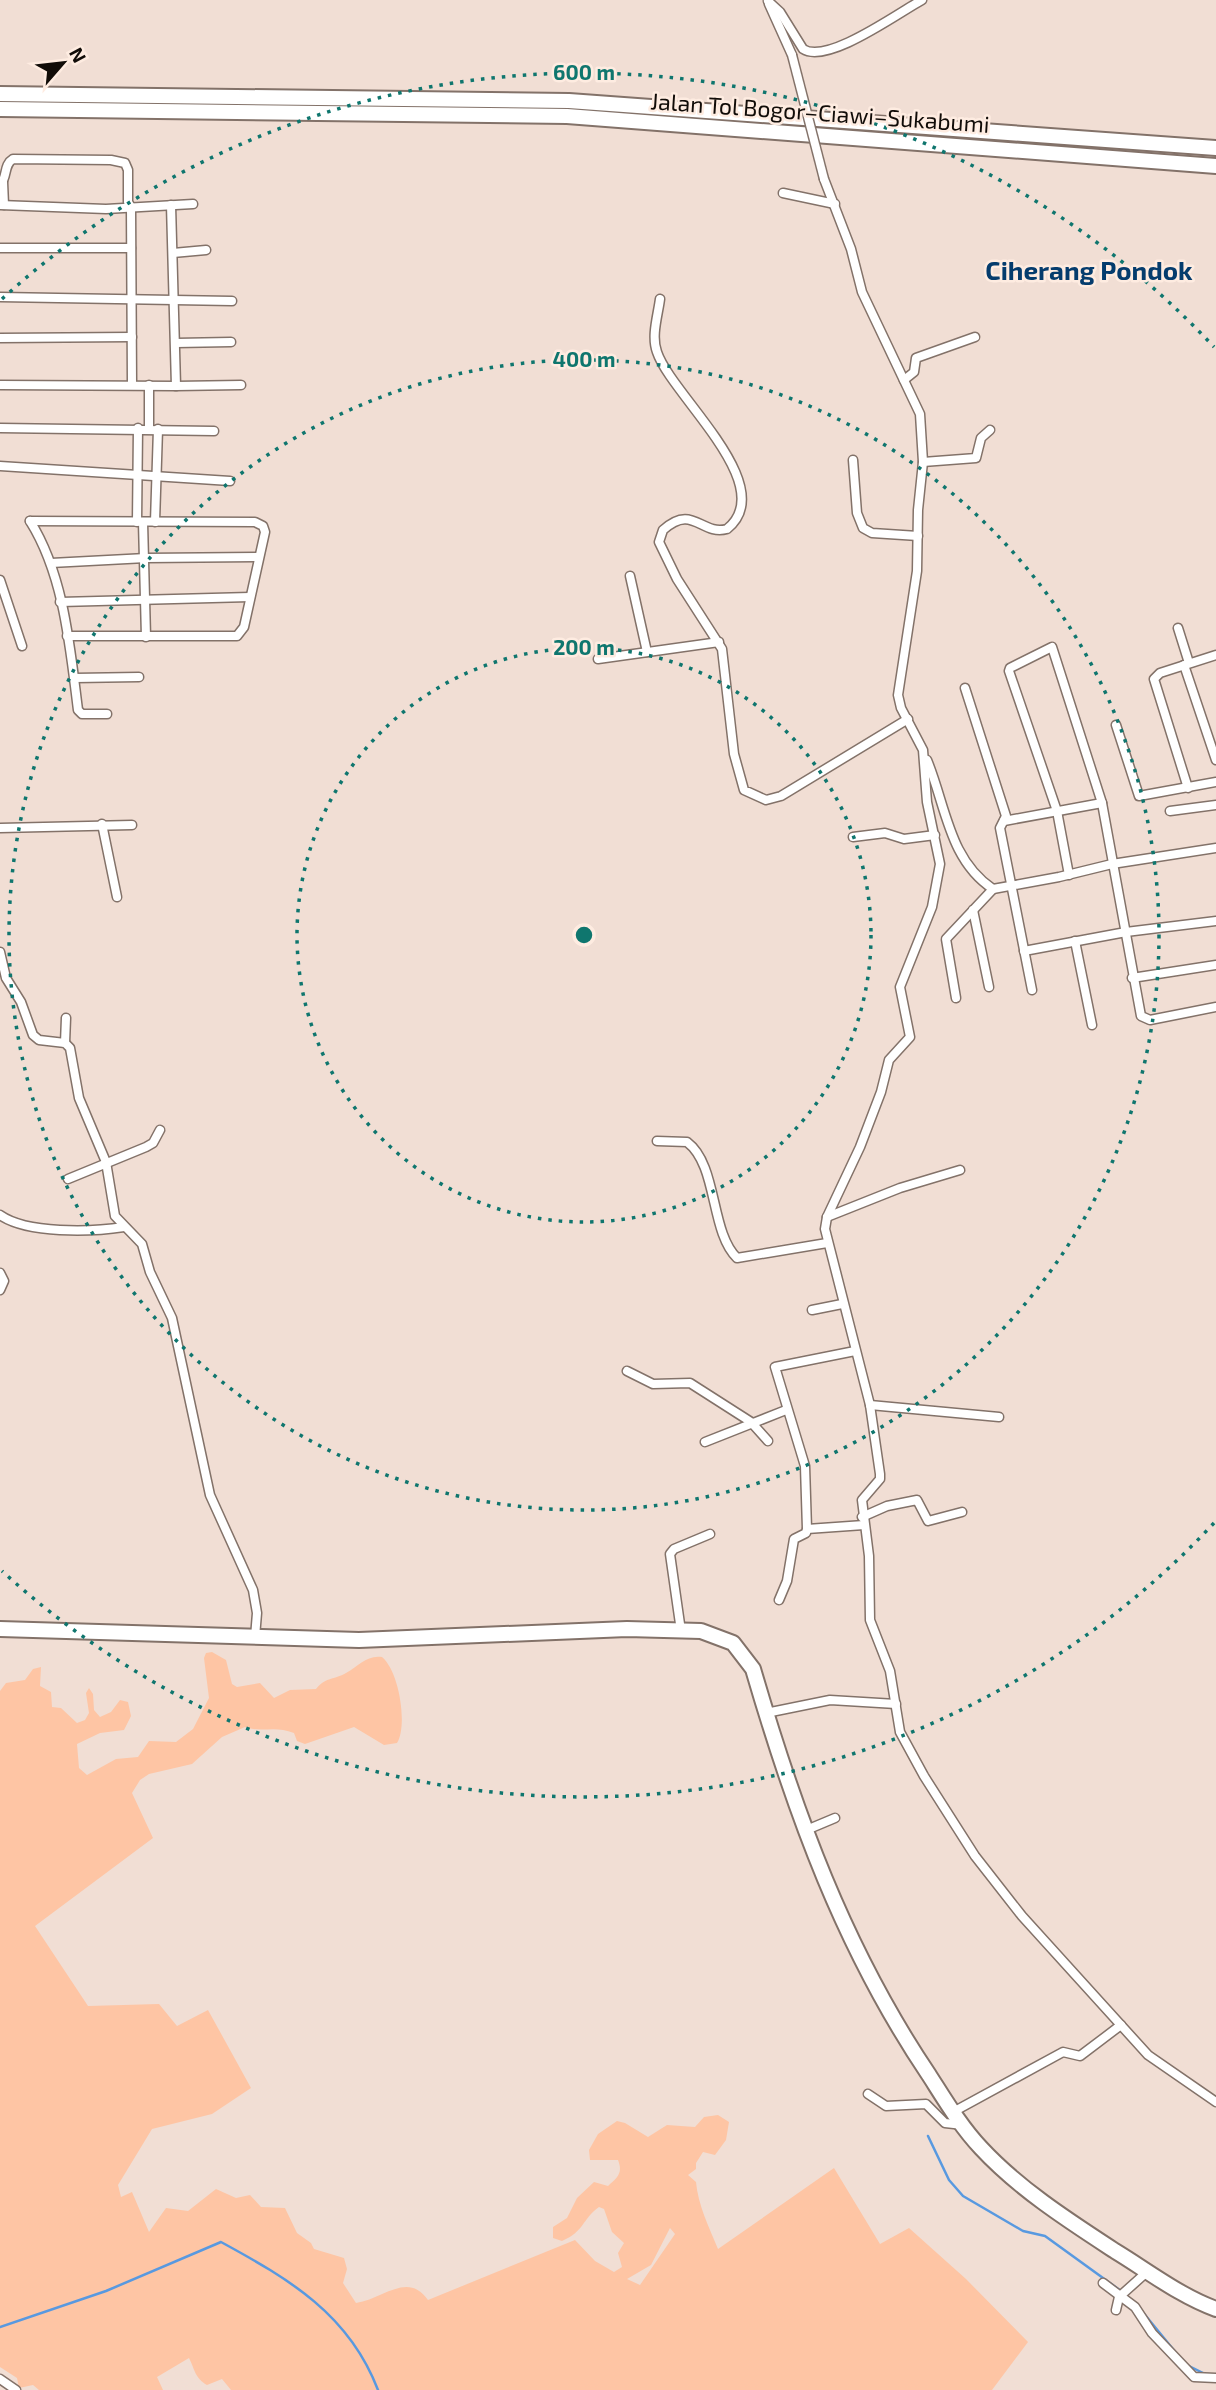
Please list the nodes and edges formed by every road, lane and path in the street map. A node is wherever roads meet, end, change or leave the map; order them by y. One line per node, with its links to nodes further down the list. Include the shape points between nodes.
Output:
1 (922, 0): 2 (street, via 837,49 820,53 803,49 780,12)
2 (767, 1): 10 (street, bridge, via 792,55 824,179)
3 (0, 94): 5 (highway, Jalan Tol Bogor–Ciawi–Sukabumi, via 569,101)
4 (0, 109): 6 (highway, Jalan Tol Bogor–Ciawi–Sukabumi, via 567,116)
5 (1216, 148)
6 (1216, 166)
7 (1, 183): 11 (street); 13 (street, via 13,159 116,161 125,163 128,170)
8 (783, 193): 10 (street)
9 (193, 204): 12 (street)
10 (835, 204): 28 (street, via 862,292)
11 (2, 205): 13 (street)
12 (171, 205): 13 (street); 17 (street)
13 (131, 207): 15 (street)
14 (0, 248): 15 (street)
15 (131, 248): 19 (street)
16 (206, 250): 17 (street)
17 (173, 253): 20 (street)
18 (0, 297): 19 (street)
19 (132, 298): 20 (street); 23 (street)
20 (174, 299): 22 (street); 27 (street)
21 (660, 299): 59 (street, via 656,350 671,380 729,458 741,490 740,512 727,529 683,519 668,525 660,535 662,550 677,579)
22 (232, 301)
23 (132, 337): 25 (street); 29 (street)
24 (975, 337): 28 (street, via 916,358 914,372)
25 (0, 338)
26 (232, 342): 27 (street)
27 (176, 343): 33 (street)
28 (904, 380): 40 (street, via 919,408)
29 (132, 384): 30 (street); 31 (street)
30 (0, 385)
31 (149, 385): 33 (street); 36 (street)
32 (241, 385): 33 (street)
33 (176, 386)
34 (0, 428): 35 (street)
35 (138, 428): 36 (street); 42 (street)
36 (153, 429): 38 (street); 43 (street)
37 (990, 430): 40 (street, via 981,438 976,458)
38 (214, 431)
39 (853, 460): 47 (street, via 857,513 863,528 872,533)
40 (923, 463): 47 (street)
41 (0, 466): 42 (street)
42 (137, 476): 43 (street); 45 (street)
43 (155, 478): 44 (street); 46 (street)
44 (230, 481)
45 (140, 522): 46 (street); 49 (street); 50 (street, via 30,521)
46 (155, 522): 48 (street, via 260,523 265,532)
47 (918, 536): 69 (street, via 914,603 899,686 899,702)
48 (258, 557): 49 (street); 53 (street)
49 (146, 558): 50 (street); 54 (street)
50 (51, 563): 55 (street)
51 (631, 576): 61 (street)
52 (0, 580): 60 (street)
53 (250, 597): 54 (street); 58 (street, via 244,627 237,636)
54 (147, 598): 55 (street); 58 (street)
55 (60, 601): 57 (street)
56 (1178, 628): 64 (street)
57 (67, 636): 58 (street); 66 (street)
58 (146, 637)
59 (719, 642): 61 (street); 69 (street, via 736,767 748,794 766,800 781,796)
60 (22, 646)
61 (647, 652): 63 (street)
62 (1216, 655): 64 (street)
63 (598, 659)
64 (1187, 664): 72 (street); 74 (street, via 1160,673 1154,682)
65 (139, 677): 66 (street)
66 (75, 678): 68 (street, via 79,712)
67 (965, 688): 79 (street)
68 (107, 714)
69 (908, 719): 71 (street)
70 (1116, 725): 74 (street, via 1139,796)
71 (923, 750): 83 (street); 89 (street, via 953,840 970,868)
72 (1216, 760)
73 (1216, 782): 74 (street)
74 (1188, 788)
75 (1102, 803): 77 (street); 77 (street, via 1052,647 1009,671); 86 (street)
76 (1216, 804): 78 (street)
77 (1057, 811): 79 (street); 87 (street)
78 (1170, 811)
79 (1004, 821): 88 (street, via 1000,828)
80 (102, 824): 81 (street); 82 (street); 90 (street)
81 (132, 825)
82 (0, 828)
83 (935, 835): 84 (street); 112 (street, via 940,863 935,898 900,987 910,1037 889,1060 860,1147)
84 (853, 837)
85 (1216, 848): 86 (street)
86 (1112, 864): 87 (street); 93 (street)
87 (1069, 875): 88 (street)
88 (1011, 887): 89 (street); 95 (street)
89 (993, 889): 91 (street)
90 (117, 897)
91 (973, 910): 99 (street); 101 (street, via 946,939)
92 (1216, 920): 93 (street)
93 (1126, 932): 94 (street); 98 (street)
94 (1074, 941): 95 (street); 104 (street)
95 (1024, 951): 100 (street)
96 (0, 952): 105 (street, via 6,978 33,1035)
97 (1216, 965): 98 (street)
98 (1132, 978): 102 (street, via 1145,1020)
99 (989, 987)
100 (1032, 990)
101 (956, 998)
102 (1216, 1007)
103 (66, 1018): 105 (street)
104 (1091, 1025)
105 (65, 1043): 108 (street, via 70,1048 80,1101)
106 (160, 1130): 108 (street, via 150,1145)
107 (657, 1141): 114 (street, via 687,1142 696,1152 737,1258)
108 (107, 1165): 110 (street); 113 (street, via 113,1210)
109 (960, 1170): 112 (street)
110 (68, 1179)
111 (0, 1216): 113 (street, via 29,1227)
112 (827, 1217): 114 (street)
113 (124, 1227): 134 (street, via 142,1244 170,1313 210,1495 253,1590)
114 (827, 1243): 117 (street)
115 (0, 1273): 116 (street, via 4,1281)
116 (0, 1290)
117 (842, 1304): 118 (street); 119 (street)
118 (812, 1310)
119 (855, 1351): 121 (street); 122 (street, via 775,1367)
120 (627, 1371): 124 (street, via 653,1384 690,1383)
121 (870, 1405): 123 (street); 128 (street, via 880,1479 862,1500)
122 (786, 1410): 124 (street); 129 (street, via 805,1466)
123 (999, 1417)
124 (751, 1422): 125 (street); 126 (street)
125 (768, 1441)
126 (705, 1442)
127 (962, 1512): 128 (street, via 928,1521 917,1500 887,1506)
128 (863, 1521): 129 (street); 135 (street, via 869,1556 869,1612 890,1671)
129 (807, 1529): 131 (street, via 794,1539 788,1581)
130 (710, 1534): 133 (street, via 670,1554)
131 (779, 1600)
132 (0, 1629): 134 (highway)
133 (681, 1631): 134 (highway, via 627,1629 359,1640); 136 (highway, via 712,1634 733,1643 753,1669)
134 (255, 1636)
135 (896, 1704): 136 (street, via 831,1699); 139 (street, via 900,1732 975,1856 999,1890)
136 (766, 1713): 138 (highway)
137 (835, 1818): 138 (street)
138 (804, 1831): 142 (highway, via 871,1976)
139 (1122, 2025): 141 (street, via 1148,2055); 142 (street, via 1080,2056 1063,2052)
140 (869, 2094): 143 (street, via 886,2106 926,2104 945,2123)
141 (1216, 2102)
142 (953, 2112): 143 (highway)
143 (963, 2125): 144 (highway, via 1013,2179)
144 (1148, 2271): 146 (street); 147 (highway)
145 (1104, 2283): 146 (street)
146 (1123, 2293): 148 (street); 149 (street, via 1152,2333 1194,2377)
147 (1216, 2309)
148 (1116, 2310)
149 (1216, 2378)
150 (0, 2379): 151 (street)
151 (16, 2390)

